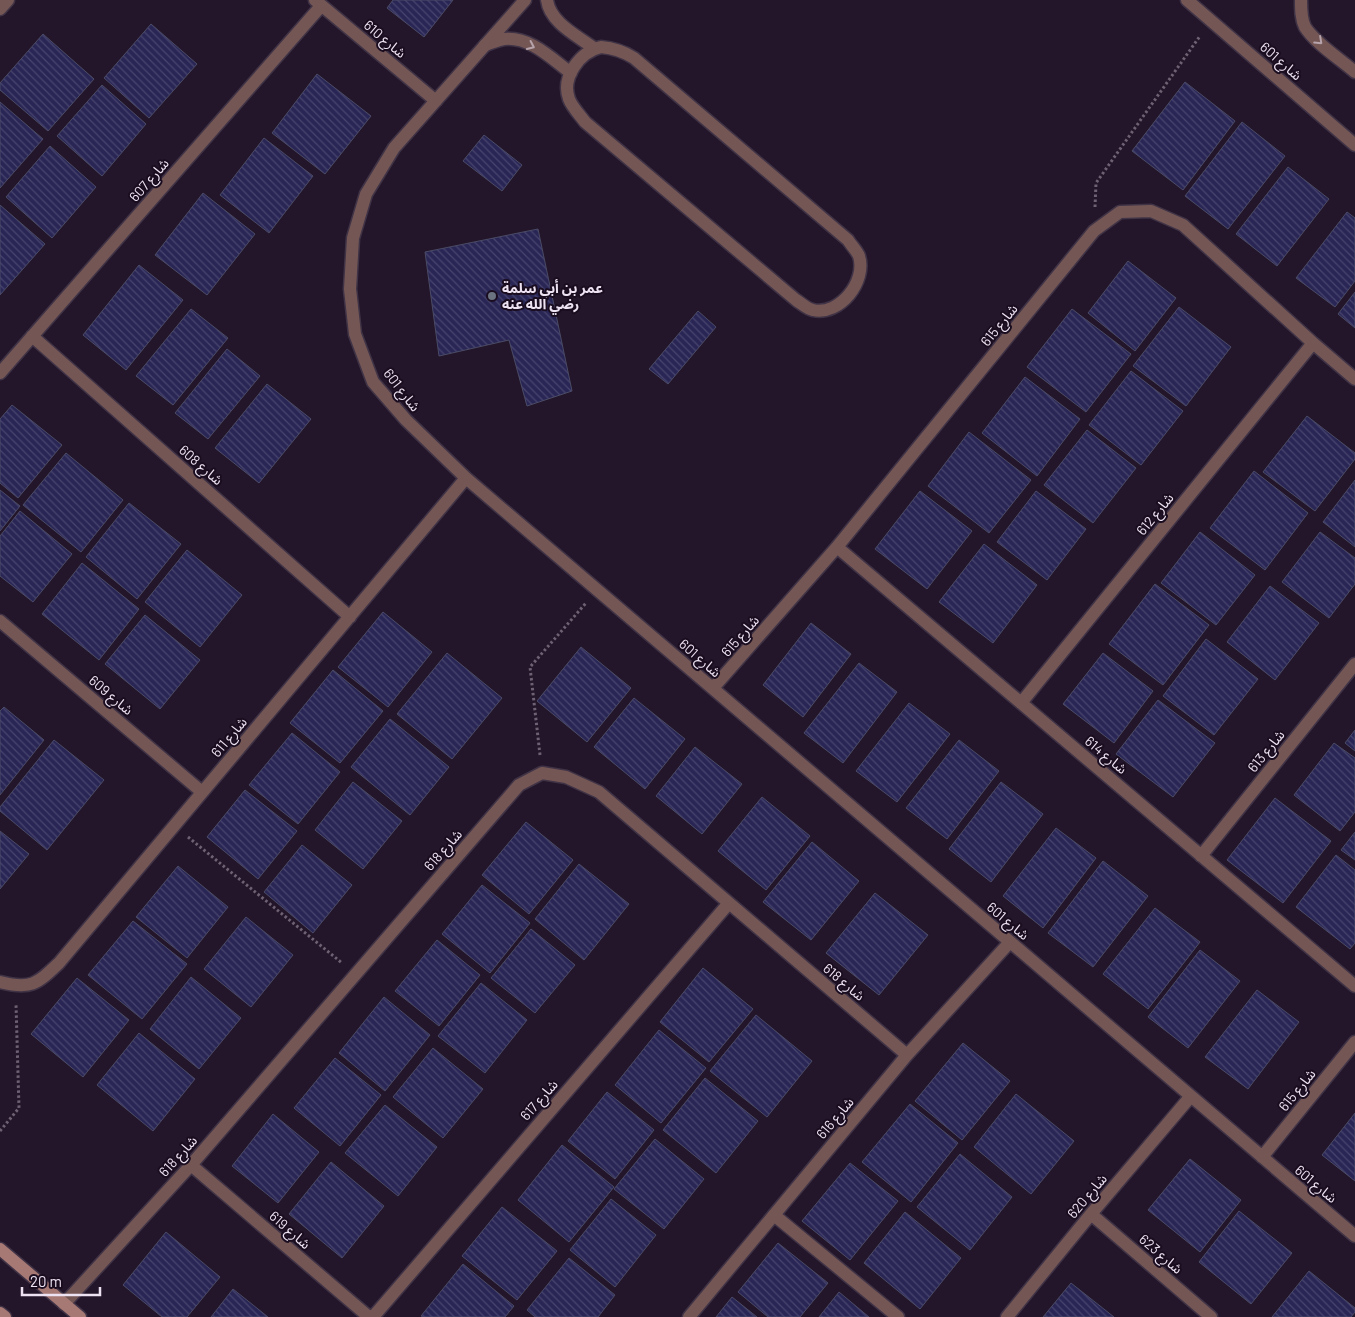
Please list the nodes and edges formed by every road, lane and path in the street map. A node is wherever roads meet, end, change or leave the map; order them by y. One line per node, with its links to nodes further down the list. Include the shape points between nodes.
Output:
1 (8, 0): 7 (street)
2 (525, 0): 9 (street, شارع 601)
3 (547, 0): 10 (street, via 558,21)
4 (1301, 0): 11 (street, one-way to 11, via 1300,10 1305,26)
5 (1189, 1): 8 (street, شارع 601)
6 (318, 3): 13 (street, شارع 610); 16 (street, شارع 607)
7 (0, 9)
8 (1211, 20): 14 (street, شارع 601); 15 (path, via 1096,183)
9 (485, 45): 12 (street, one-way to 12, via 504,39 530,44); 13 (street, شارع 601)
10 (595, 49): 12 (street, via 587,53); 12 (street, via 612,48 634,58 848,240 859,256 860,271 856,285 844,300 829,310 813,310 796,300 585,122 569,99 567,84)
11 (1355, 72)
12 (571, 74)
13 (436, 101): 20 (street, شارع 601, via 394,148 366,194 353,238 350,289 355,334 373,382 406,420)
14 (1355, 145)
15 (1094, 231): 17 (street, شارع 615, via 1120,212 1151,211 1183,225); 21 (street, شارع 615)
16 (32, 336): 18 (street, شارع 607); 23 (street, شارع 608)
17 (1313, 343): 19 (street, شارع 615); 27 (street, شارع 612)
18 (0, 373)
19 (1355, 379)
20 (466, 478): 22 (street, شارع 601); 23 (street, شارع 611)
21 (837, 547): 26 (street, شارع 615); 27 (street, شارع 614)
22 (598, 590): 26 (street, شارع 601); 28 (path, via 530,667)
23 (350, 616): 29 (street, شارع 611)
24 (0, 621): 29 (street, شارع 609)
25 (1355, 664): 31 (street, شارع 613)
26 (713, 688): 33 (street, شارع 601)
27 (1021, 703): 31 (street, شارع 614)
28 (542, 773): 32 (street, شارع 618, via 566,777 599,792); 34 (street, شارع 618, via 519,785)
29 (202, 792): 30 (street, شارع 611)
30 (174, 825): 34 (path); 36 (street, شارع 611, via 59,963 39,983)
31 (1201, 856): 37 (street, شارع 614)
32 (729, 903): 39 (street, شارع 618); 53 (street, شارع 617)
33 (1010, 942): 39 (street, شارع 616); 40 (street, شارع 601)
34 (356, 974): 43 (street, شارع 618)
35 (0, 982): 36 (street, شارع 611)
36 (16, 986): 41 (path, via 19,1108)
37 (1355, 986)
38 (1355, 1042): 42 (street, شارع 615)
39 (907, 1055): 45 (street, شارع 616)
40 (1191, 1096): 42 (street, شارع 601); 44 (street, شارع 620)
41 (0, 1132)
42 (1262, 1157): 46 (street, شارع 601)
43 (191, 1165): 48 (street, شارع 618); 52 (street, شارع 619)
44 (1091, 1214): 56 (street, شارع 620); 57 (street, شارع 623)
45 (774, 1215): 54 (street, شارع 616); 55 (street)
46 (1355, 1236)
47 (0, 1249): 48 (street)
48 (64, 1304): 51 (street)
49 (0, 1313): 50 (street)
50 (5, 1317)
51 (80, 1317)
52 (369, 1317)
53 (373, 1317)
54 (688, 1317)
55 (898, 1317)
56 (1007, 1317)
57 (1212, 1317)

